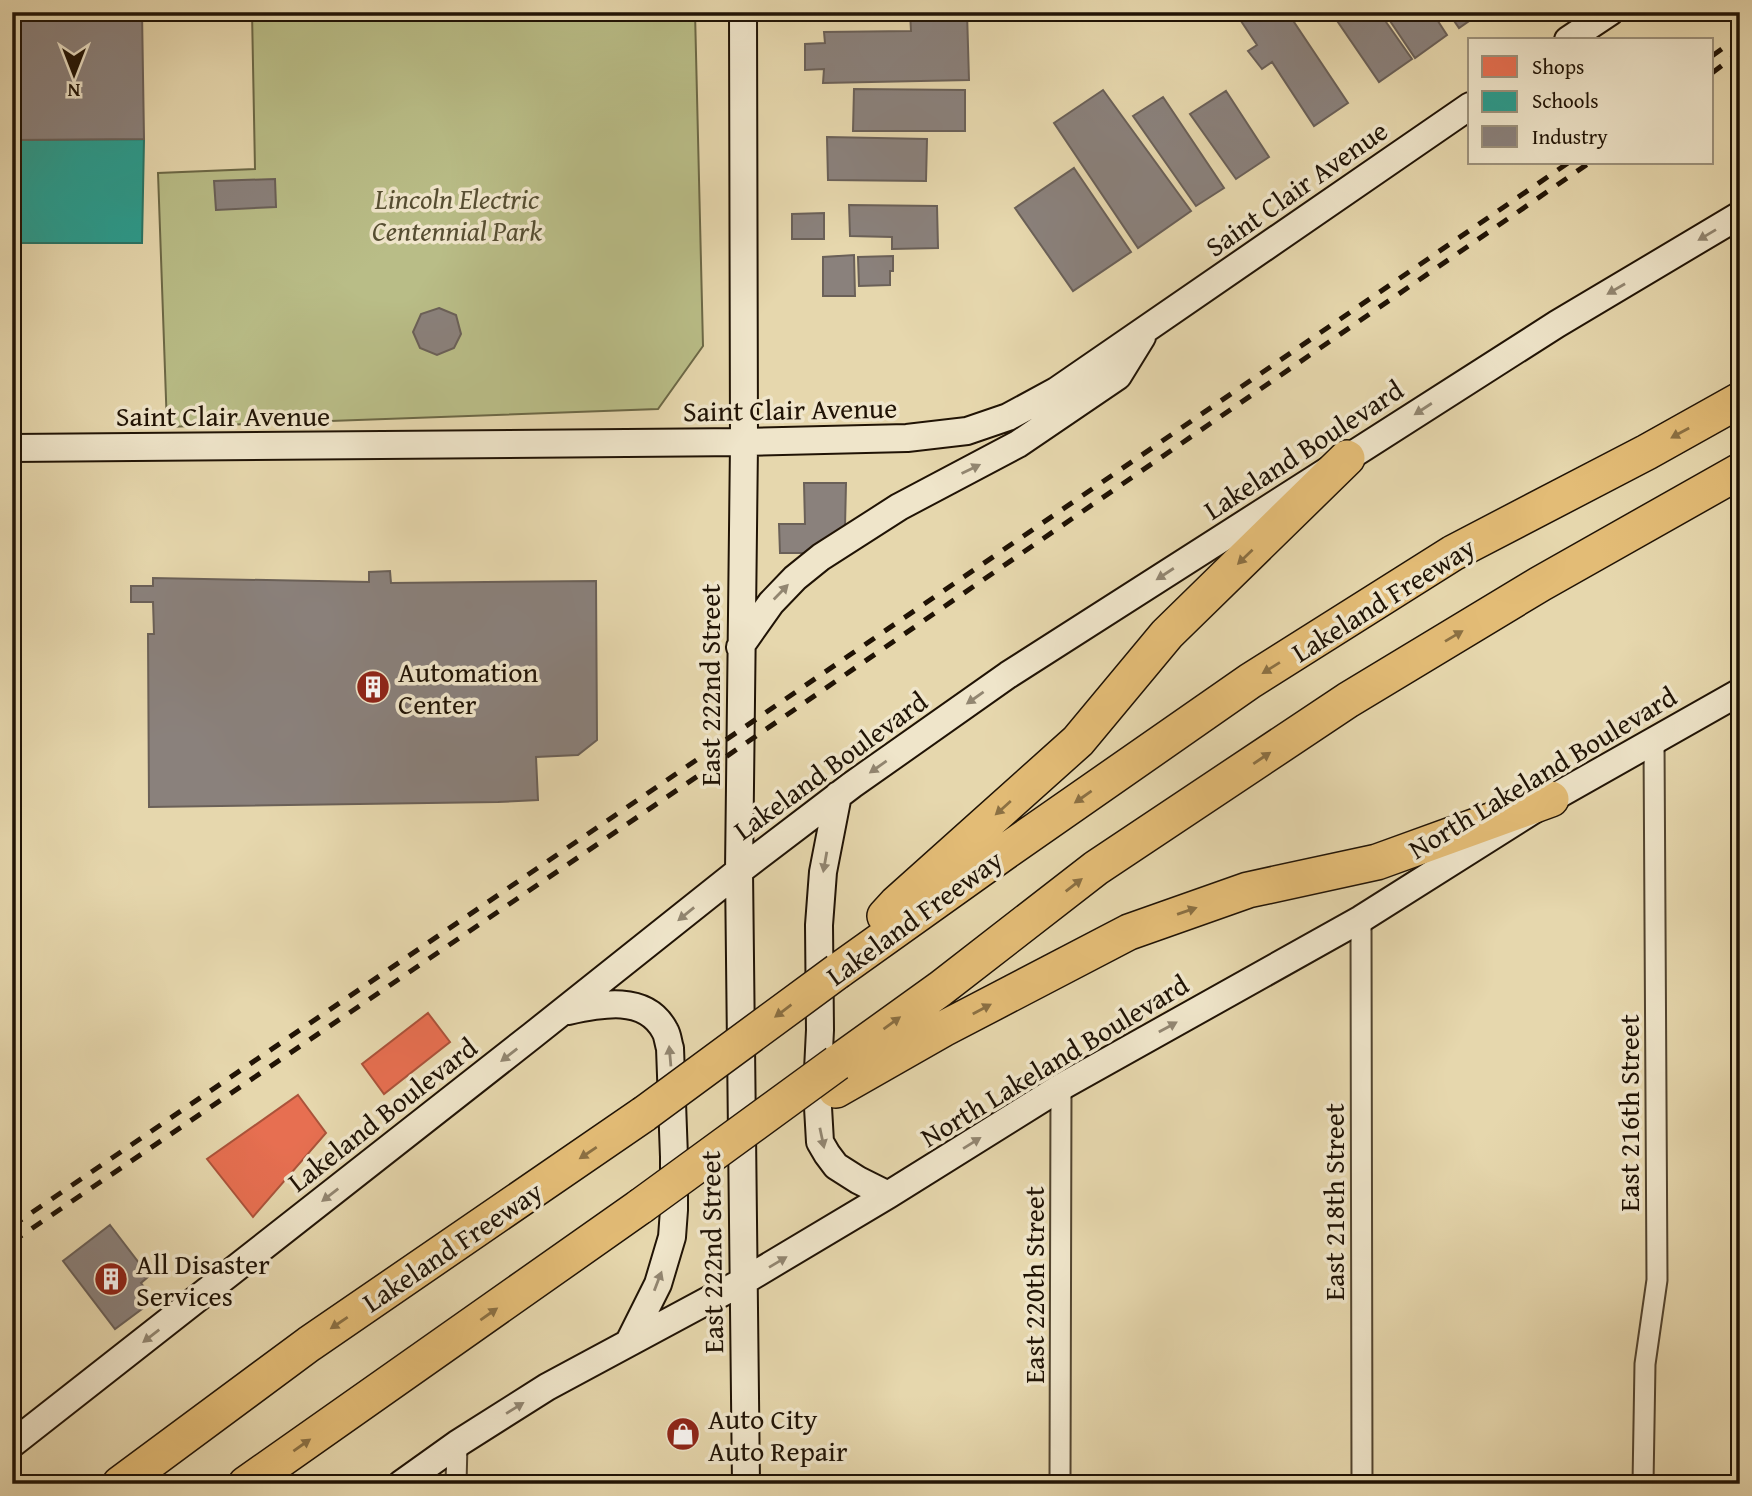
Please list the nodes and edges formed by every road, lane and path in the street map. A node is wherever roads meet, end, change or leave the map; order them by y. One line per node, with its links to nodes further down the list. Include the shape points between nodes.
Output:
1 (743, 12): 8 (street, East 222nd Street)
2 (1610, 12): 3 (street)
3 (1572, 38)
4 (1468, 107): 6 (street, Saint Clair Avenue)
5 (1740, 215): 10 (street, Lakeland Boulevard, one-way to 10, via 1557,324)
6 (1146, 330): 8 (street, Saint Clair Avenue, via 1056,391 1008,417 967,431 907,438); 12 (street, one-way to 6, via 771,603 821,557 899,507 1018,444 1118,376)
7 (1740, 400): 19 (highway, Lakeland Freeway, one-way to 19, via 1453,553 1273,667)
8 (744, 442): 9 (street, Saint Clair Avenue); 12 (street, East 222nd Street)
9 (12, 448)
10 (1347, 458): 15 (street, Lakeland Boulevard, one-way to 15, via 1008,675); 19 (highway, one-way to 19, via 1167,634 1078,741 896,904)
11 (1740, 471): 21 (highway, one-way to 11, via 1096,868 1348,700 1539,584)
12 (740, 647): 17 (street, East 222nd Street)
13 (1740, 692): 14 (street, North Lakeland Boulevard)
14 (1654, 741): 16 (street, North Lakeland Boulevard); 35 (street, East 216th Street, via 1657,1280 1645,1364)
15 (838, 795): 17 (street, Lakeland Boulevard); 23 (street, one-way to 23, via 823,872 819,925 820,1142 836,1166)
16 (1552, 799): 18 (street, North Lakeland Boulevard); 21 (highway, one-way to 16, via 943,1029 1129,932 1248,890 1377,862)
17 (739, 871): 20 (street, Lakeland Boulevard, one-way to 20); 24 (street, East 222nd Street)
18 (1361, 919): 22 (street, North Lakeland Boulevard, one-way to 18); 34 (street, East 218th Street)
19 (838, 971): 28 (highway, Lakeland Freeway, one-way to 28, bridge, via 644,1114 309,1344)
20 (562, 1012): 25 (street, one-way to 20, via 658,1284 673,1237 670,1048 665,1031 644,1010 610,1004); 26 (street, Lakeland Boulevard, one-way to 26)
21 (837, 1076): 29 (highway, one-way to 21, bridge, via 641,1206)
22 (1061, 1087): 23 (street, North Lakeland Boulevard, one-way to 22); 33 (street, East 220th Street)
23 (888, 1195): 24 (street, North Lakeland Boulevard, one-way to 23)
24 (744, 1282): 25 (street, North Lakeland Boulevard); 32 (street, East 222nd Street)
25 (629, 1342): 27 (street, North Lakeland Boulevard, one-way to 25)
26 (12, 1444)
27 (457, 1444): 30 (street, North Lakeland Boulevard); 31 (street)
28 (120, 1484)
29 (246, 1484)
30 (401, 1484)
31 (456, 1484)
32 (746, 1484)
33 (1060, 1484)
34 (1362, 1484)
35 (1643, 1484)

